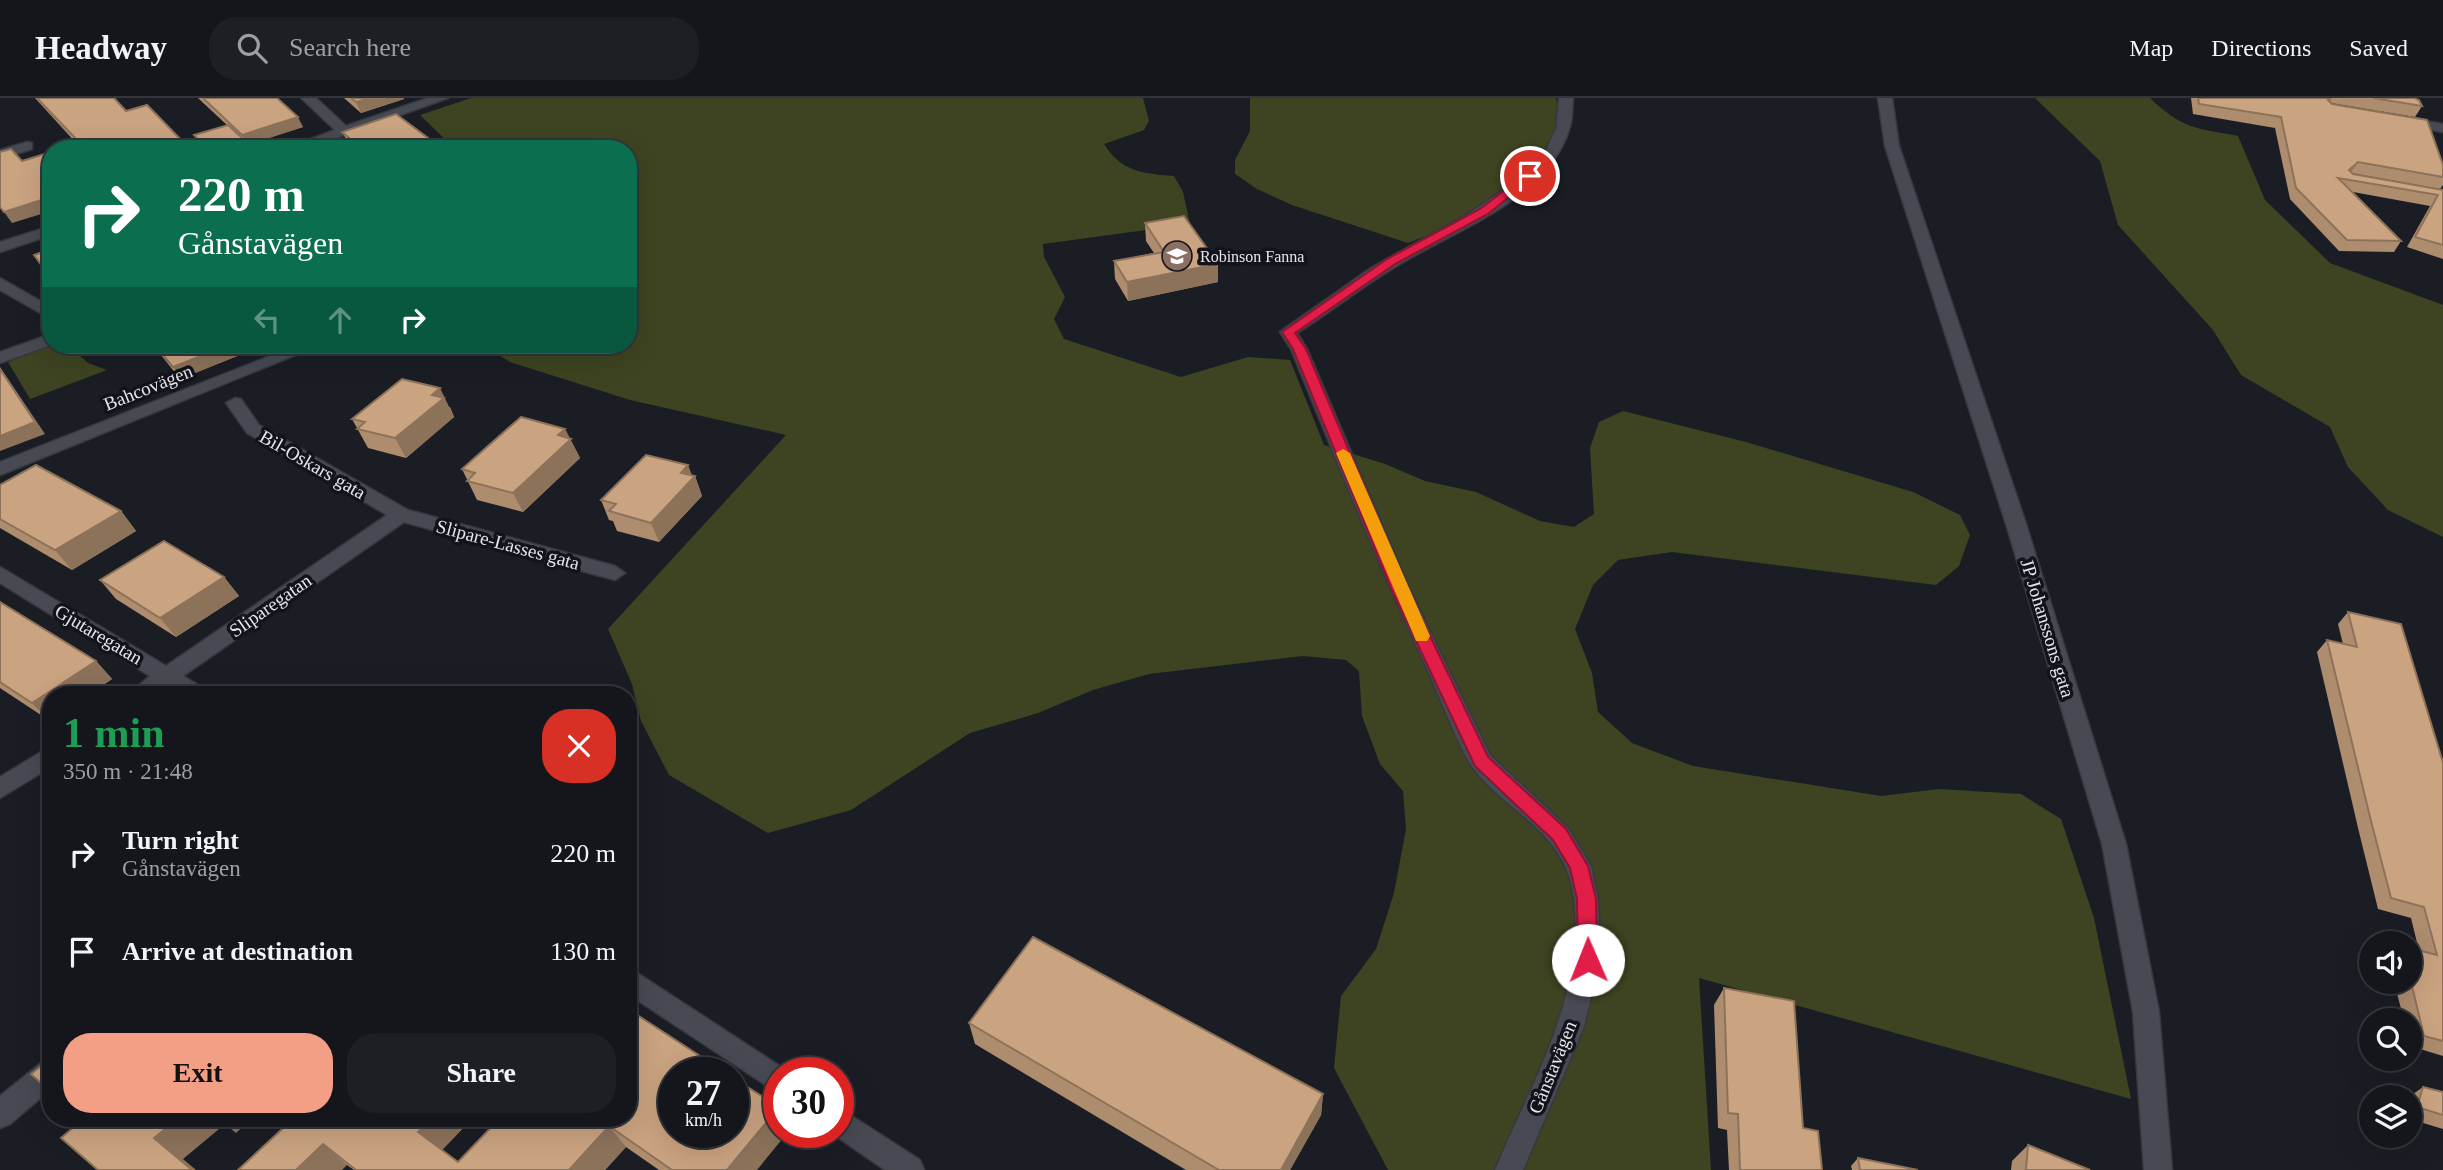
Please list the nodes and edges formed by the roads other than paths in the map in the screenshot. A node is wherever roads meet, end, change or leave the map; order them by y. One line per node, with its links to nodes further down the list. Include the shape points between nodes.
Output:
1 (308, 98): 7 (street)
2 (441, 98): 7 (street)
3 (1566, 98): 34 (street, Gånstavägen, via 1567,123 1560,143 1518,187 1391,262 1288,332 1400,590 1481,761 1560,835 1579,866 1586,899 1588,960 1570,1029)
4 (1885, 98): 35 (street, JP Johanssons gata, via 1892,146 2016,524 2114,844 2146,1012)
5 (2381, 118): 6 (street)
6 (2443, 128)
7 (344, 131): 8 (street)
8 (318, 140)
9 (27, 146): 10 (street)
10 (0, 155)
11 (42, 233): 12 (street)
12 (0, 247)
13 (0, 283): 14 (street)
14 (42, 309)
15 (42, 342): 17 (street)
16 (289, 354): 19 (street, Bahcovägen)
17 (0, 358)
18 (235, 403): 20 (street, Bil-Oskars gata, via 253,429)
19 (0, 469)
20 (401, 515): 21 (street, Slipare-Lasses gata); 23 (street, Sliparegatan)
21 (615, 573)
22 (0, 574): 23 (street, Gjutaregatan)
23 (167, 676): 24 (street, Sliparegatan); 25 (street, Gjutaregatan)
24 (152, 686)
25 (183, 686)
26 (42, 761): 27 (street)
27 (0, 789)
28 (637, 985): 29 (street)
29 (763, 1070)
30 (42, 1079): 31 (street)
31 (0, 1114)
32 (854, 1132): 33 (street)
33 (910, 1170)
34 (1509, 1170)
35 (2158, 1170)

